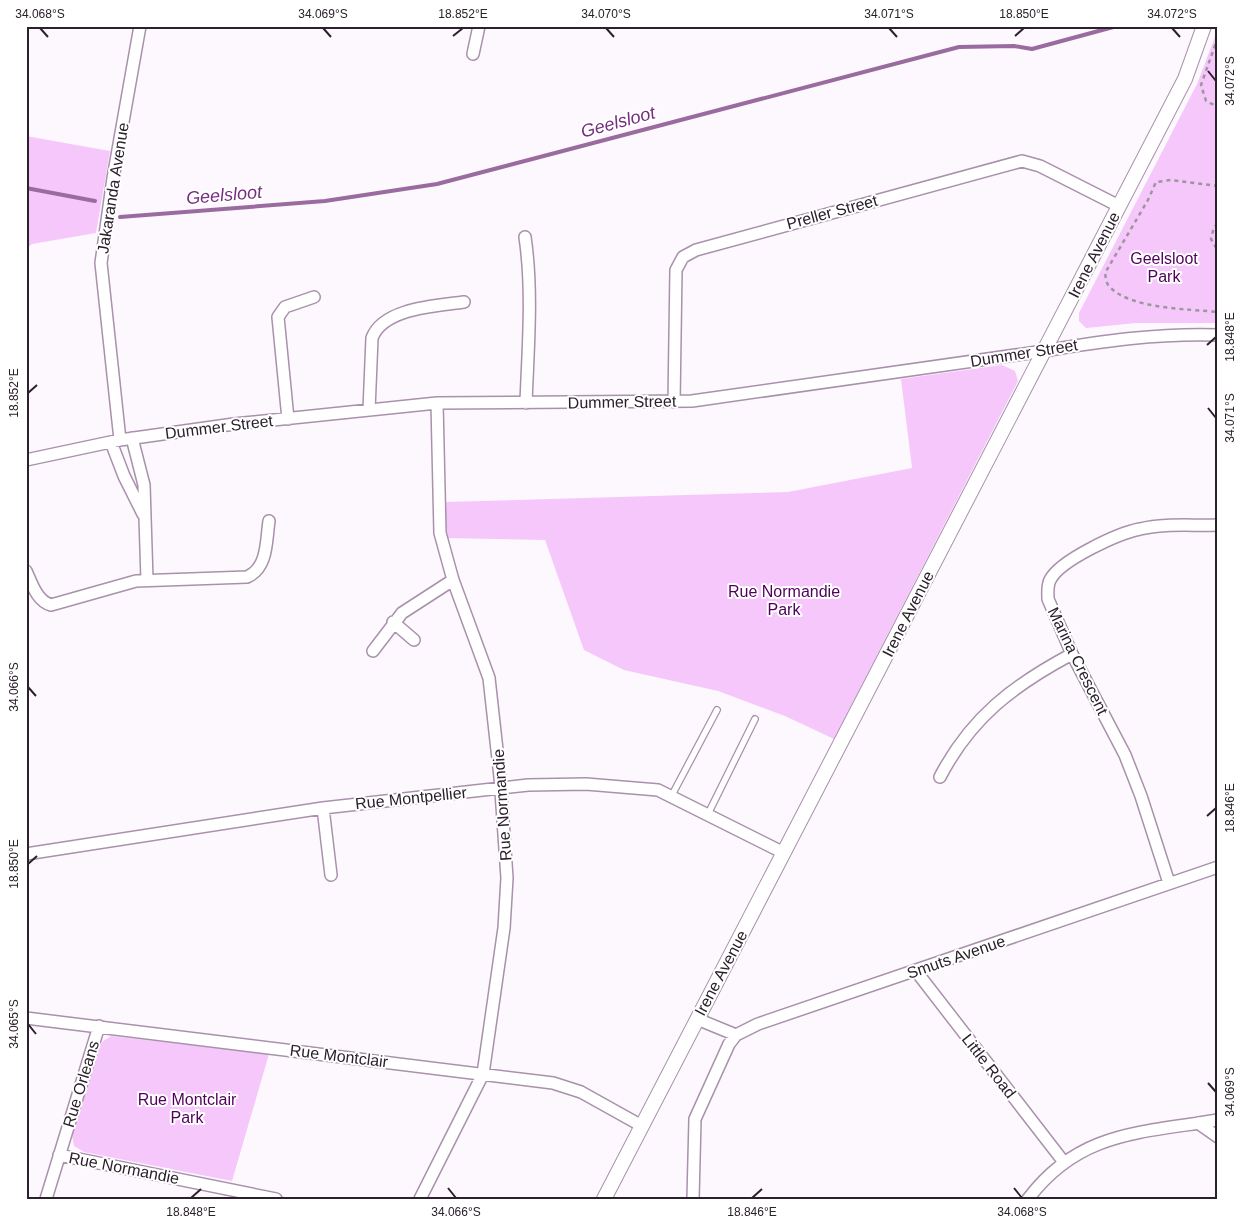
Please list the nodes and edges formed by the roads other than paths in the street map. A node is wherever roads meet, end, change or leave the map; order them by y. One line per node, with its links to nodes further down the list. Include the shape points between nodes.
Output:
1 (140, 26): 16 (street, Jakaranda Avenue, via 101,263)
2 (479, 26): 4 (street)
3 (1204, 26): 5 (street, Irene Avenue, via 1185,79)
4 (473, 54)
5 (1119, 206): 10 (street, Irene Avenue); 11 (street, Preller Street, via 1040,166 1022,161 696,250 684,257 676,270)
6 (525, 238): 13 (street, via 528,257)
7 (314, 297): 15 (street, via 285,307 278,317)
8 (464, 302): 14 (street, via 387,318 375,329)
9 (1218, 335): 10 (street, Dummer Street, via 1147,336)
10 (1044, 351): 11 (street, Dummer Street); 35 (street, Irene Avenue)
11 (674, 402): 13 (street, Dummer Street)
12 (437, 403): 13 (street, Dummer Street); 14 (street, Dummer Street); 23 (street, Rue Normandie, via 440,533)
13 (526, 403)
14 (369, 410): 15 (street, Dummer Street)
15 (288, 419): 16 (street, Dummer Street)
16 (121, 440): 17 (street, Dummer Street); 18 (street, via 124,476); 18 (street, via 144,485)
17 (26, 460)
18 (143, 515): 22 (street)
19 (269, 521): 22 (street, via 262,564 254,574 247,577)
20 (1218, 525): 27 (street, Marina Crescent, via 1140,529 1085,553 1058,570 1050,579 1048,599)
21 (26, 571): 22 (street, via 38,596 51,605 124,583)
22 (147, 580)
23 (453, 580): 24 (street, via 412,604); 31 (street, Rue Normandie, via 489,678)
24 (393, 622): 25 (street); 26 (street)
25 (414, 640)
26 (373, 651)
27 (1072, 654): 30 (street, via 1009,692 954,749); 39 (street, Marina Crescent, via 1125,755)
28 (716, 710): 32 (lane)
29 (755, 719): 34 (lane)
30 (940, 777)
31 (500, 788): 32 (street, Rue Montpellier, via 586,784 644,787); 33 (street, Rue Montpellier); 45 (street, Rue Normandie, via 506,855 506,905)
32 (672, 795): 34 (street, Rue Montpellier)
33 (323, 808): 36 (street, Rue Montpellier); 38 (street)
34 (708, 814): 35 (street, Rue Montpellier)
35 (784, 853): 42 (street, Irene Avenue)
36 (26, 854)
37 (1218, 867): 39 (street, Smuts Avenue)
38 (331, 875)
39 (1169, 883): 40 (street, Smuts Avenue)
40 (916, 971): 44 (street, Smuts Avenue, via 758,1024); 51 (street, Little Road)
41 (26, 1018): 43 (street, Rue Montclair)
42 (697, 1019): 44 (street); 48 (street, Irene Avenue)
43 (98, 1026): 45 (street, Rue Montclair); 50 (street, Rue Orleans)
44 (736, 1035): 56 (street, via 694,1119)
45 (483, 1074): 48 (street, Rue Montclair, via 566,1086); 54 (street, Rue Normandie)
46 (1218, 1120): 47 (street)
47 (1198, 1124): 49 (street); 51 (street, via 1113,1138 1084,1149)
48 (642, 1126): 55 (street, Irene Avenue)
49 (1218, 1138)
50 (59, 1155): 52 (street, Rue Orleans); 53 (street, Rue Normandie)
51 (1063, 1162): 57 (street)
52 (46, 1199)
53 (276, 1199)
54 (420, 1199)
55 (604, 1199)
56 (693, 1199)
57 (1028, 1199)

